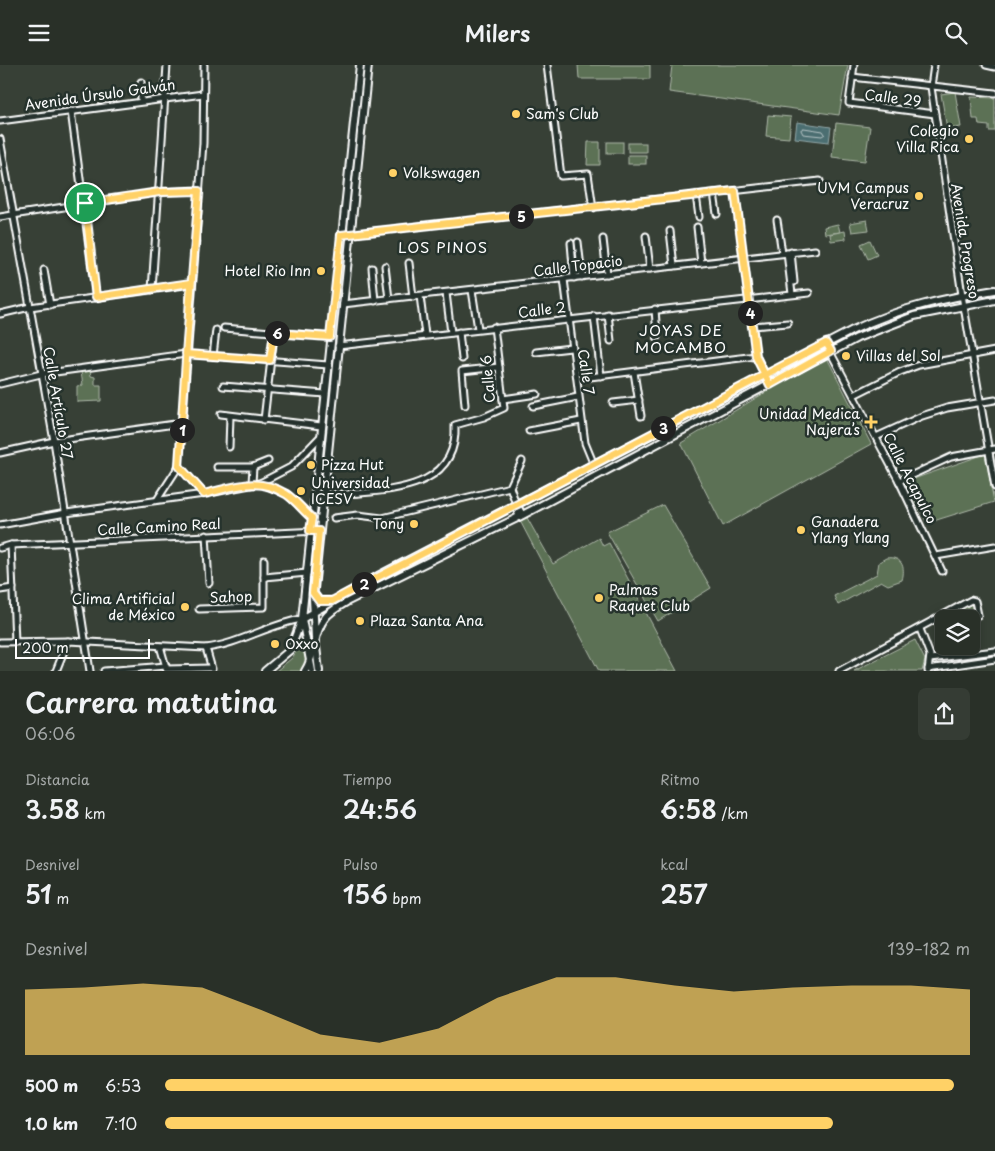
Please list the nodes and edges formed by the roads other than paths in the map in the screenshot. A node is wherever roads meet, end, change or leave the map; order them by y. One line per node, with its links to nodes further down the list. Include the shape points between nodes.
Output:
1 (167, 65): 15 (street)
2 (204, 65): 14 (street)
3 (360, 65): 37 (main road)
4 (368, 65): 38 (main road)
5 (547, 65): 29 (street, via 561,176 588,174)
6 (854, 65): 10 (street)
7 (934, 65): 12 (street, Avenida Progreso)
8 (986, 65): 9 (street)
9 (995, 67)
10 (852, 77): 12 (street); 18 (street, Calle 29, via 849,103)
11 (141, 82): 16 (street)
12 (931, 87): 13 (street); 18 (street, Avenida Progreso)
13 (995, 93)
14 (203, 94): 15 (street, Avenida Úrsulo Galván); 23 (street)
15 (166, 97): 16 (street, Avenida Úrsulo Galván); 25 (street)
16 (141, 101): 17 (street, Avenida Úrsulo Galván)
17 (71, 111): 19 (street, Avenida Úrsulo Galván); 28 (street)
18 (934, 114): 64 (street, Avenida Progreso)
19 (0, 121)
20 (0, 139): 21 (street, Calle Artículo 27)
21 (2, 157): 30 (street, Calle Artículo 27)
22 (820, 181): 24 (street)
23 (199, 191): 25 (street); 57 (street)
24 (735, 191): 26 (street); 45 (street)
25 (160, 192): 28 (street); 59 (street)
26 (714, 193): 27 (street); 31 (street)
27 (696, 195): 29 (street); 33 (street)
28 (85, 203): 30 (street); 66 (street)
29 (593, 208): 38 (street)
30 (13, 214): 32 (street); 75 (street, Calle Artículo 27)
31 (717, 214)
32 (0, 217)
33 (699, 217)
34 (778, 220): 44 (street)
35 (697, 227): 47 (street)
36 (670, 231): 48 (street)
37 (341, 235): 38 (street); 91 (main road)
38 (350, 235): 72 (main road)
39 (646, 235): 51 (street)
40 (604, 239): 53 (street)
41 (578, 242): 54 (street)
42 (570, 243): 55 (street)
43 (815, 249): 44 (street, Calle Topacio)
44 (786, 253): 45 (street, Calle Topacio); 63 (street)
45 (743, 258): 47 (street, Calle Topacio); 68 (street)
46 (409, 263): 67 (street)
47 (701, 263): 48 (street, Calle Topacio)
48 (674, 266): 51 (street, Calle Topacio)
49 (372, 267): 70 (street)
50 (385, 267): 69 (street)
51 (650, 269): 53 (street, Calle Topacio)
52 (44, 270): 73 (street)
53 (607, 274): 54 (street, Calle Topacio)
54 (582, 277): 55 (street, Calle Topacio)
55 (574, 278): 56 (street, Calle Topacio)
56 (564, 279): 58 (street, Calle Topacio); 80 (street, Calle 7)
57 (191, 283): 59 (street); 100 (street)
58 (472, 289): 61 (street, Calle Topacio); 85 (street)
59 (152, 290): 66 (street)
60 (995, 290): 64 (main road)
61 (446, 293): 65 (street, Calle Topacio); 89 (street)
62 (809, 293): 63 (street, Calle 2)
63 (794, 294): 68 (street, Calle 2)
64 (962, 295): 74 (street, Avenida Progreso); 94 (main road, via 886,314)
65 (420, 296): 67 (street, Calle Topacio); 90 (street)
66 (96, 297): 73 (street)
67 (413, 297): 69 (street, Calle Topacio)
68 (749, 298): 76 (street, Calle 2); 82 (street)
69 (389, 299): 70 (street, Calle Topacio)
70 (375, 301): 72 (street, Calle Topacio)
71 (995, 301): 74 (main road)
72 (343, 304): 95 (main road)
73 (50, 305): 75 (street)
74 (963, 305): 97 (main road, via 890,324); 101 (street, Avenida Progreso)
75 (30, 307): 77 (street); 109 (street, Calle Artículo 27)
76 (655, 309): 78 (street, Calle 2); 92 (street)
77 (0, 314)
78 (608, 315): 79 (street, Calle 2); 93 (street)
79 (594, 316): 80 (street, Calle 2); 111 (street)
80 (568, 319): 83 (street, Calle 2); 96 (street, Calle 7)
81 (788, 323): 82 (street)
82 (752, 326): 103 (street)
83 (494, 327): 85 (street, Calle 2); 107 (street, Calle 6)
84 (224, 328): 88 (street)
85 (478, 329): 87 (street, Calle 2)
86 (216, 330): 102 (street)
87 (459, 332): 89 (street, Calle 2); 104 (street)
88 (274, 333): 91 (street); 105 (street)
89 (451, 333): 90 (street, Calle 2)
90 (425, 335): 95 (street, Calle 2)
91 (330, 337): 106 (main road)
92 (657, 337)
93 (611, 341)
94 (826, 343): 97 (street, Calle Acapulco); 110 (main road)
95 (338, 345): 158 (main road)
96 (571, 348): 99 (street); 120 (street, Calle 7)
97 (831, 351): 114 (main road); 119 (street, Calle Acapulco)
98 (995, 351): 101 (street)
99 (536, 352)
100 (186, 354): 102 (street); 109 (street); 133 (street)
101 (973, 354): 119 (street, via 913,367); 125 (street, Avenida Progreso)
102 (213, 356): 105 (street)
103 (756, 357): 108 (street); 110 (street)
104 (462, 359)
105 (270, 360): 106 (street); 116 (street)
106 (328, 365): 117 (main road)
107 (499, 367): 121 (street, Calle 6); 126 (street, via 462,371)
108 (634, 372): 111 (street); 122 (street)
109 (41, 374): 113 (street); 138 (street, Calle Artículo 27)
110 (765, 375): 114 (street); 145 (main road)
111 (601, 376): 112 (street)
112 (582, 378)
113 (0, 384)
114 (770, 385): 155 (main road)
115 (223, 386): 116 (street)
116 (267, 389): 117 (street); 131 (street)
117 (325, 394): 134 (main road)
118 (537, 394): 121 (street)
119 (854, 395): 137 (street, Calle Acapulco)
120 (578, 397): 127 (street); 132 (street, Calle 7)
121 (503, 399): 158 (street, Calle 6, via 504,408 455,425 456,442 450,456 425,481 392,490)
122 (639, 400): 124 (street); 130 (street)
123 (995, 400): 125 (street)
124 (613, 403)
125 (980, 403): 137 (street, via 922,416); 141 (street, Avenida Progreso)
126 (465, 405)
127 (533, 406)
128 (221, 415): 129 (street)
129 (230, 416): 131 (street); 139 (street)
130 (641, 416)
131 (264, 419): 134 (street)
132 (582, 421): 135 (street); 145 (street, Calle 7, via 586,451)
133 (182, 423): 138 (street); 146 (street)
134 (321, 426): 136 (main road)
135 (529, 431)
136 (320, 437): 152 (street, via 291,467); 157 (main road)
137 (876, 437): 149 (street, Calle Acapulco)
138 (54, 441): 142 (street); 161 (street, Calle Artículo 27)
139 (228, 447)
140 (995, 449): 141 (street)
141 (988, 450): 149 (street, via 951,457); 154 (street, Avenida Progreso)
142 (0, 453)
143 (268, 461): 148 (street)
144 (522, 461): 153 (street)
145 (594, 465): 150 (main road)
146 (179, 466): 156 (street); 159 (street)
147 (217, 467): 148 (street)
148 (252, 467): 151 (street)
149 (899, 481): 174 (street, Calle Acapulco)
150 (560, 482): 155 (main road); 160 (main road)
151 (252, 483): 152 (street); 156 (street)
152 (260, 483): 163 (street, via 287,494)
153 (510, 487): 160 (street); 164 (street, via 382,518 358,515)
154 (995, 487)
155 (566, 491): 162 (main road)
156 (204, 494): 159 (street)
157 (314, 495): 158 (street, Calle 6); 163 (main road)
158 (323, 495): 165 (main road)
159 (157, 500): 161 (street)
160 (516, 504): 162 (street); 183 (main road)
161 (66, 513): 166 (street); 170 (street, Calle Artículo 27)
162 (521, 515): 194 (main road, via 335,609 325,617)
163 (312, 518): 165 (street); 167 (main road)
164 (334, 518)
165 (320, 520): 168 (main road)
166 (0, 525)
167 (310, 531): 168 (street, Calle Camino Real); 169 (street, Calle Camino Real); 177 (main road)
168 (319, 531): 182 (main road)
169 (206, 535): 170 (street, Calle Camino Real); 179 (street)
170 (70, 542): 171 (street, Calle Camino Real); 193 (street, Calle Artículo 27)
171 (12, 545): 173 (street, Calle Camino Real); 180 (street)
172 (995, 547): 174 (street)
173 (0, 549)
174 (936, 556): 176 (street, Calle Acapulco)
175 (264, 560): 178 (street)
176 (942, 571)
177 (307, 573): 178 (street); 186 (main road)
178 (264, 577): 184 (street, Sahop, via 264,607)
179 (209, 583)
180 (13, 588): 181 (street); 192 (street)
181 (0, 590)
182 (313, 593): 183 (main road, via 319,601); 185 (main road)
183 (332, 601): 185 (main road)
184 (199, 609)
185 (312, 614): 186 (main road); 194 (main road)
186 (302, 619): 196 (street, via 225,646); 203 (main road); 207 (main road, via 290,650)
187 (939, 619): 187 (street, via 978,615 973,600)
188 (935, 621): 189 (street)
189 (920, 629): 201 (street); 215 (street)
190 (68, 641): 192 (street); 193 (street); 209 (street)
191 (0, 642): 192 (street)
192 (15, 642)
193 (85, 642): 195 (street); 210 (street, Calle Artículo 27)
194 (316, 642): 203 (main road); 214 (main road)
195 (160, 646): 196 (street); 205 (street)
196 (206, 648): 206 (street)
197 (995, 651): 198 (street)
198 (980, 653)
199 (964, 655): 201 (street)
200 (972, 655): 204 (street)
201 (930, 659): 208 (street)
202 (995, 659): 204 (street)
203 (311, 663): 212 (main road); 213 (main road)
204 (972, 663): 208 (street)
205 (166, 669): 206 (street); 211 (street)
206 (212, 669)
207 (269, 670)
208 (928, 670)
209 (56, 671)
210 (90, 671)
211 (104, 671)
212 (305, 671)
213 (312, 671)
214 (319, 671)
215 (839, 671)

